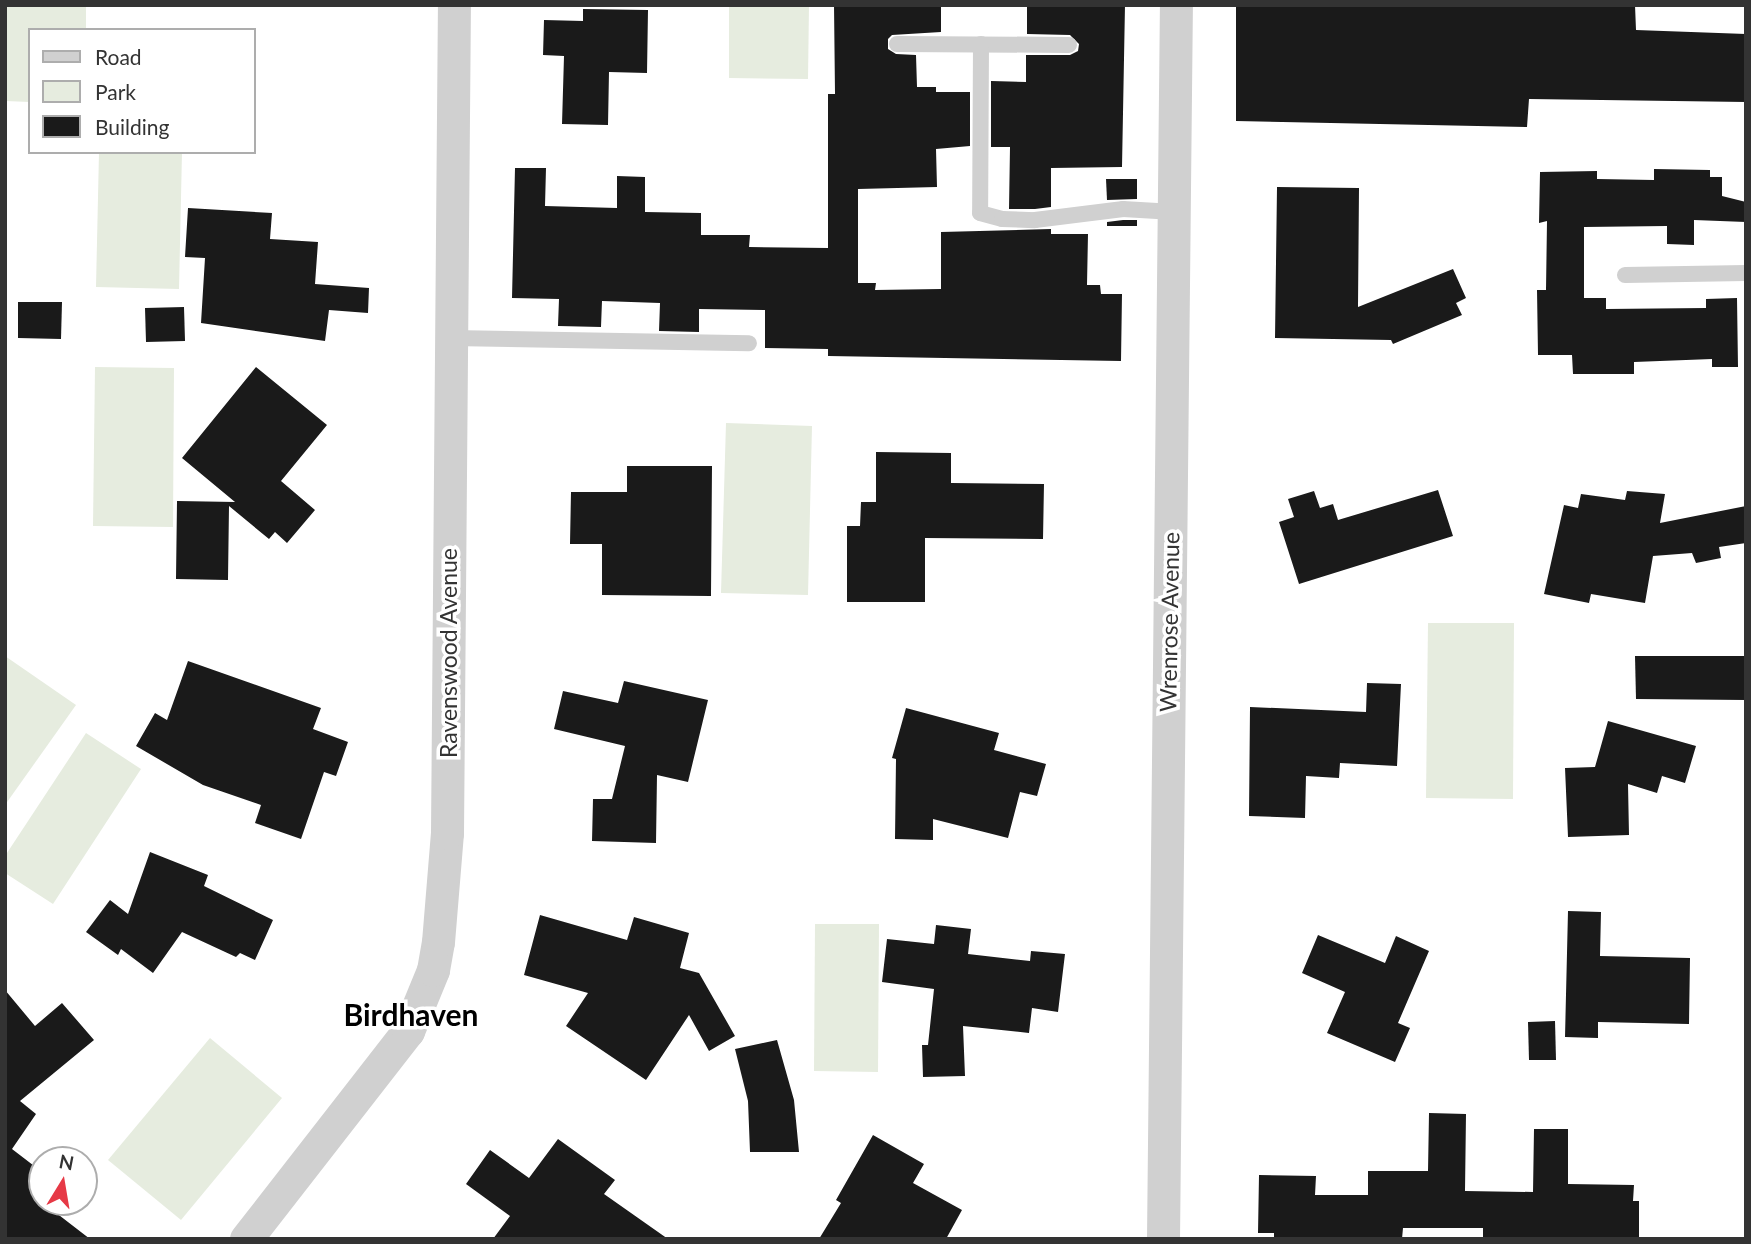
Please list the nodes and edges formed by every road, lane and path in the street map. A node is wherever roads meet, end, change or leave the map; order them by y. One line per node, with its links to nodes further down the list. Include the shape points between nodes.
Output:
1 (454, 5): 9 (street, Ravenswood Avenue)
2 (1176, 5): 6 (street, Wrenrose Avenue)
3 (897, 44): 4 (lane)
4 (981, 44): 5 (lane); 6 (lane, via 980,214 1035,220 1123,209)
5 (1069, 45)
6 (1174, 212): 12 (street, Wrenrose Avenue)
7 (1746, 273): 8 (lane)
8 (1625, 275)
9 (451, 338): 10 (lane); 11 (street, Ravenswood Avenue, via 447,833 433,970 408,1031)
10 (749, 343)
11 (246, 1239)
12 (1163, 1239)

